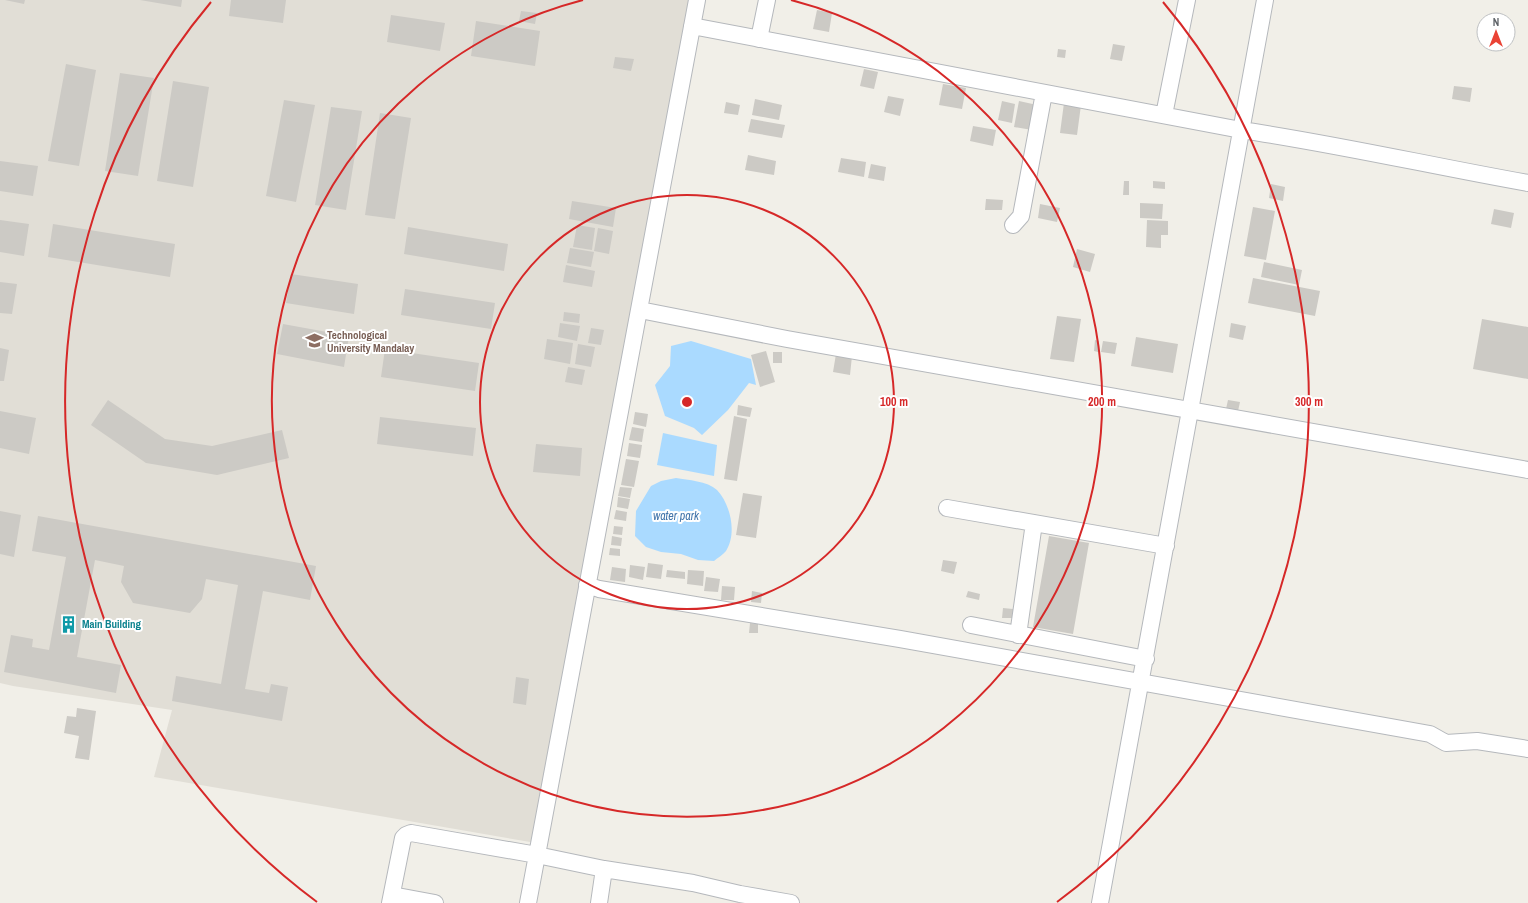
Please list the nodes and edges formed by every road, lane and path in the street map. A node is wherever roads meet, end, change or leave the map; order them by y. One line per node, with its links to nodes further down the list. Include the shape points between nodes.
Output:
1 (697, 0): 5 (street)
2 (767, 0): 6 (street)
3 (1187, 0): 8 (street)
4 (1265, 0): 9 (street)
5 (692, 26): 6 (street); 12 (street)
6 (759, 39): 7 (street)
7 (1044, 93): 8 (street); 11 (street, via 1021,216)
8 (1164, 115): 9 (street)
9 (1241, 130): 10 (street, via 1316,141); 13 (street)
10 (1528, 183)
11 (1013, 225)
12 (640, 310): 13 (street, via 787,339); 18 (street)
13 (1192, 410): 14 (street); 17 (street)
14 (1528, 470)
15 (947, 508): 16 (street)
16 (1034, 523): 17 (street); 20 (street)
17 (1166, 546): 21 (street)
18 (587, 585): 22 (street); 24 (street)
19 (971, 625): 20 (street)
20 (1018, 635): 21 (street)
21 (1146, 659): 22 (street)
22 (1142, 682): 23 (street, via 1430,734 1446,743 1477,742); 32 (street)
23 (1528, 749)
24 (537, 855): 25 (street); 26 (street, via 406,834 403,838); 29 (street)
25 (604, 869): 27 (street, via 693,883); 30 (street)
26 (391, 899): 28 (street)
27 (739, 899): 31 (street)
28 (435, 903)
29 (528, 903)
30 (599, 903)
31 (791, 903)
32 (1100, 903)

